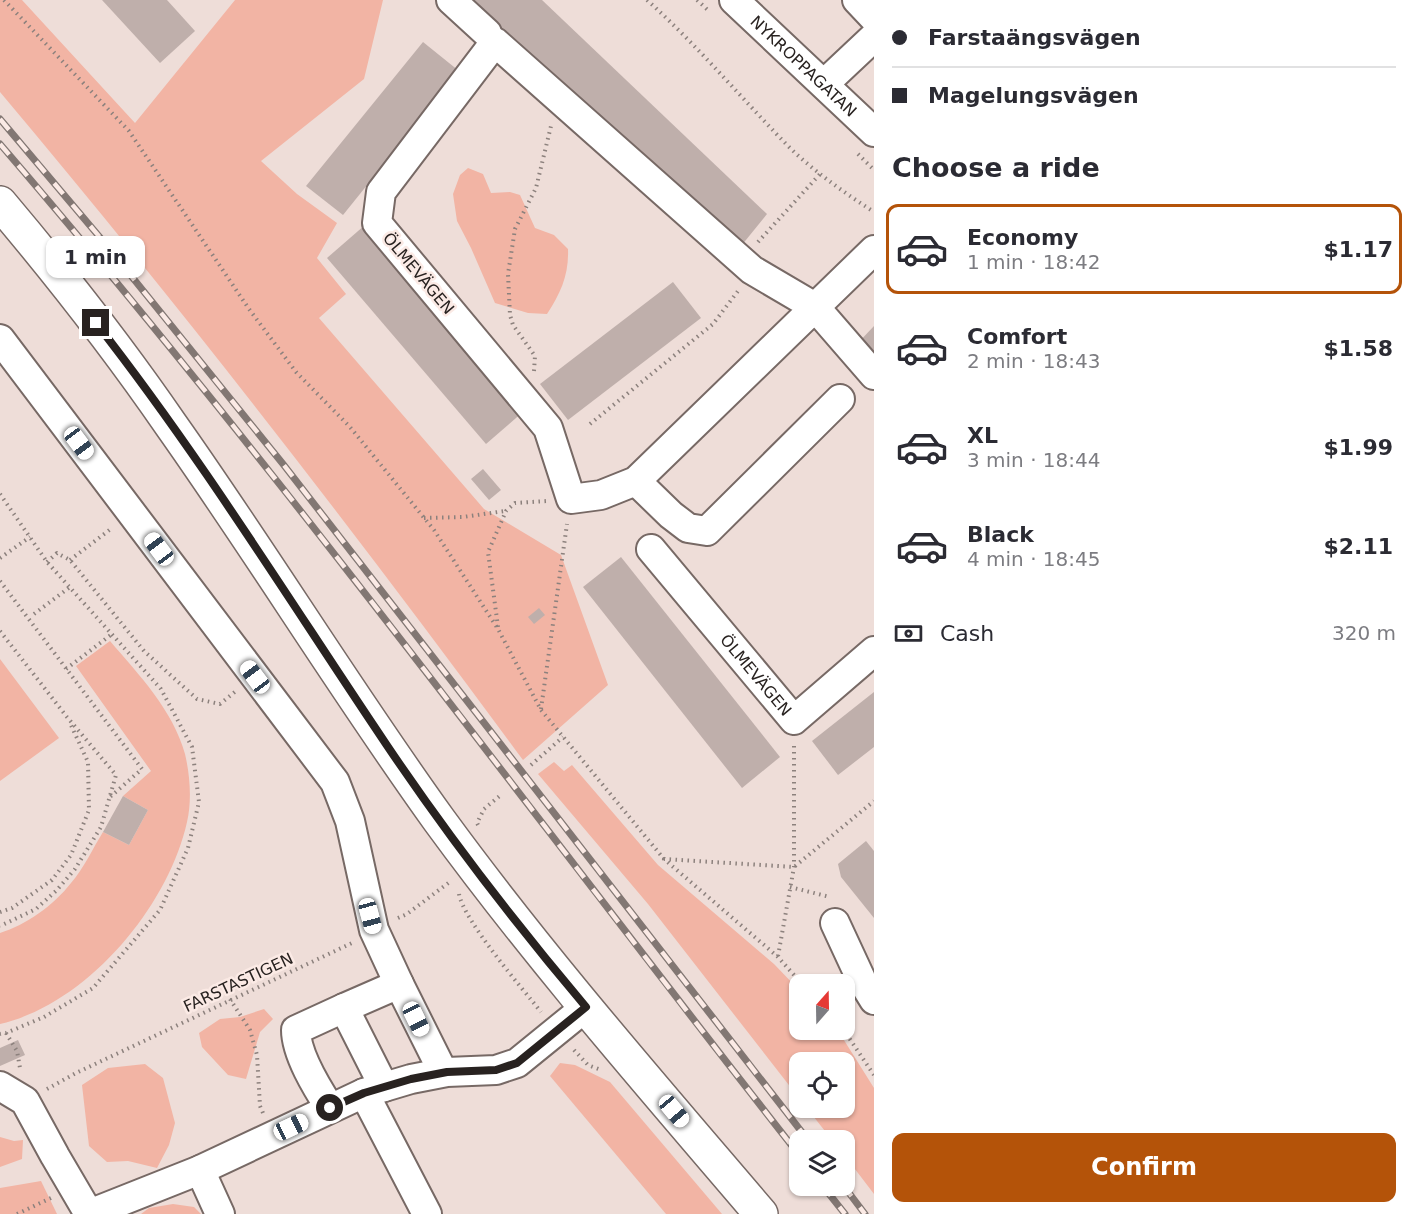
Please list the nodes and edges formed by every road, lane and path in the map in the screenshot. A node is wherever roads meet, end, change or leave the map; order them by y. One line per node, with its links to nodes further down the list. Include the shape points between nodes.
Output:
1 (4, 0): 27 (path, via 129,131 296,372 350,427)
2 (451, 0): 7 (street)
3 (647, 0): 12 (path)
4 (734, 0): 9 (street, NYKROPPAGATAN)
5 (857, 0): 6 (street)
6 (874, 18)
7 (487, 33)
8 (874, 37): 9 (street)
9 (824, 84): 11 (street, NYKROPPAGATAN)
10 (563, 101): 16 (street, ÖLMEVÄGEN); 21 (path, via 551,127 536,188 515,229 508,274 513,325 535,356); 21 (street, ÖLMEVÄGEN, via 495,42 381,192 377,223)
11 (874, 132)
12 (820, 174): 14 (path); 16 (path)
13 (0, 203): 65 (main road, via 110,340 171,424 438,818 498,900)
14 (874, 212)
15 (874, 250): 17 (street)
16 (747, 266): 17 (street, ÖLMEVÄGEN); 22 (path, via 713,324)
17 (815, 308): 19 (street, ÖLMEVÄGEN); 23 (street)
18 (0, 339): 42 (street)
19 (874, 375)
20 (840, 399): 23 (street, via 707,531 688,528)
21 (528, 404): 25 (street, ÖLMEVÄGEN, via 548,428)
22 (590, 424)
23 (636, 481): 25 (street, via 601,495)
24 (0, 494): 29 (path)
25 (571, 499): 26 (path, via 516,503); 43 (path)
26 (506, 511): 27 (path); 37 (path, via 488,552)
27 (424, 518): 37 (path)
28 (103, 535): 32 (path)
29 (30, 537): 31 (path); 33 (path)
30 (651, 549): 45 (street, ÖLMEVÄGEN)
31 (0, 558)
32 (70, 560): 33 (path, via 57,553); 42 (path, via 144,651 197,699 220,704)
33 (47, 562): 35 (path)
34 (0, 582): 41 (path)
35 (70, 587): 36 (path); 39 (path)
36 (34, 614)
37 (498, 628): 43 (path)
38 (0, 631): 44 (path)
39 (112, 634): 41 (path); 67 (path, via 161,689 192,747 199,802 188,848 160,910 93,988 44,1017)
40 (874, 651): 45 (street, ÖLMEVÄGEN)
41 (66, 669): 49 (path, via 142,770)
42 (255, 677): 59 (street, via 335,782 350,821)
43 (541, 710): 46 (path)
44 (67, 717): 49 (path, via 116,775); 56 (path, via 88,762 89,810 71,855 52,880)
45 (794, 720): 53 (path)
46 (563, 737): 47 (path); 52 (path)
47 (531, 765)
48 (501, 794): 51 (path, via 484,809 477,823)
49 (109, 798): 58 (path, via 100,827 75,869 36,909)
50 (874, 801): 53 (path)
51 (481, 831)
52 (664, 859): 53 (path); 60 (path)
53 (794, 867): 55 (path)
54 (456, 877): 59 (path, FARSTASTIGEN, via 407,914)
55 (790, 887): 57 (path, via 831,897); 60 (path)
56 (0, 912)
57 (835, 923): 64 (street)
58 (0, 926)
59 (359, 935): 62 (street); 63 (path, FARSTASTIGEN)
60 (778, 957): 61 (path)
61 (793, 974)
62 (399, 984): 66 (street); 69 (street)
63 (230, 999): 73 (path, FARSTASTIGEN, via 75,1073); 75 (path, via 250,1030 257,1055 260,1106)
64 (874, 1000)
65 (586, 1007): 69 (street, via 517,1063 496,1070); 82 (main road)
66 (344, 1008): 72 (street); 74 (street, via 296,1030 296,1042)
67 (0, 1034)
68 (850, 1040): 70 (path)
69 (443, 1072): 72 (street)
70 (874, 1075)
71 (0, 1086): 73 (street)
72 (374, 1090): 74 (street); 81 (street)
73 (26, 1101): 77 (street)
74 (330, 1108): 75 (street)
75 (271, 1136): 76 (street)
76 (200, 1170): 79 (street); 80 (street)
77 (74, 1188): 78 (path); 79 (street)
78 (17, 1214)
79 (89, 1214)
80 (220, 1214)
81 (427, 1214)
82 (761, 1214)

